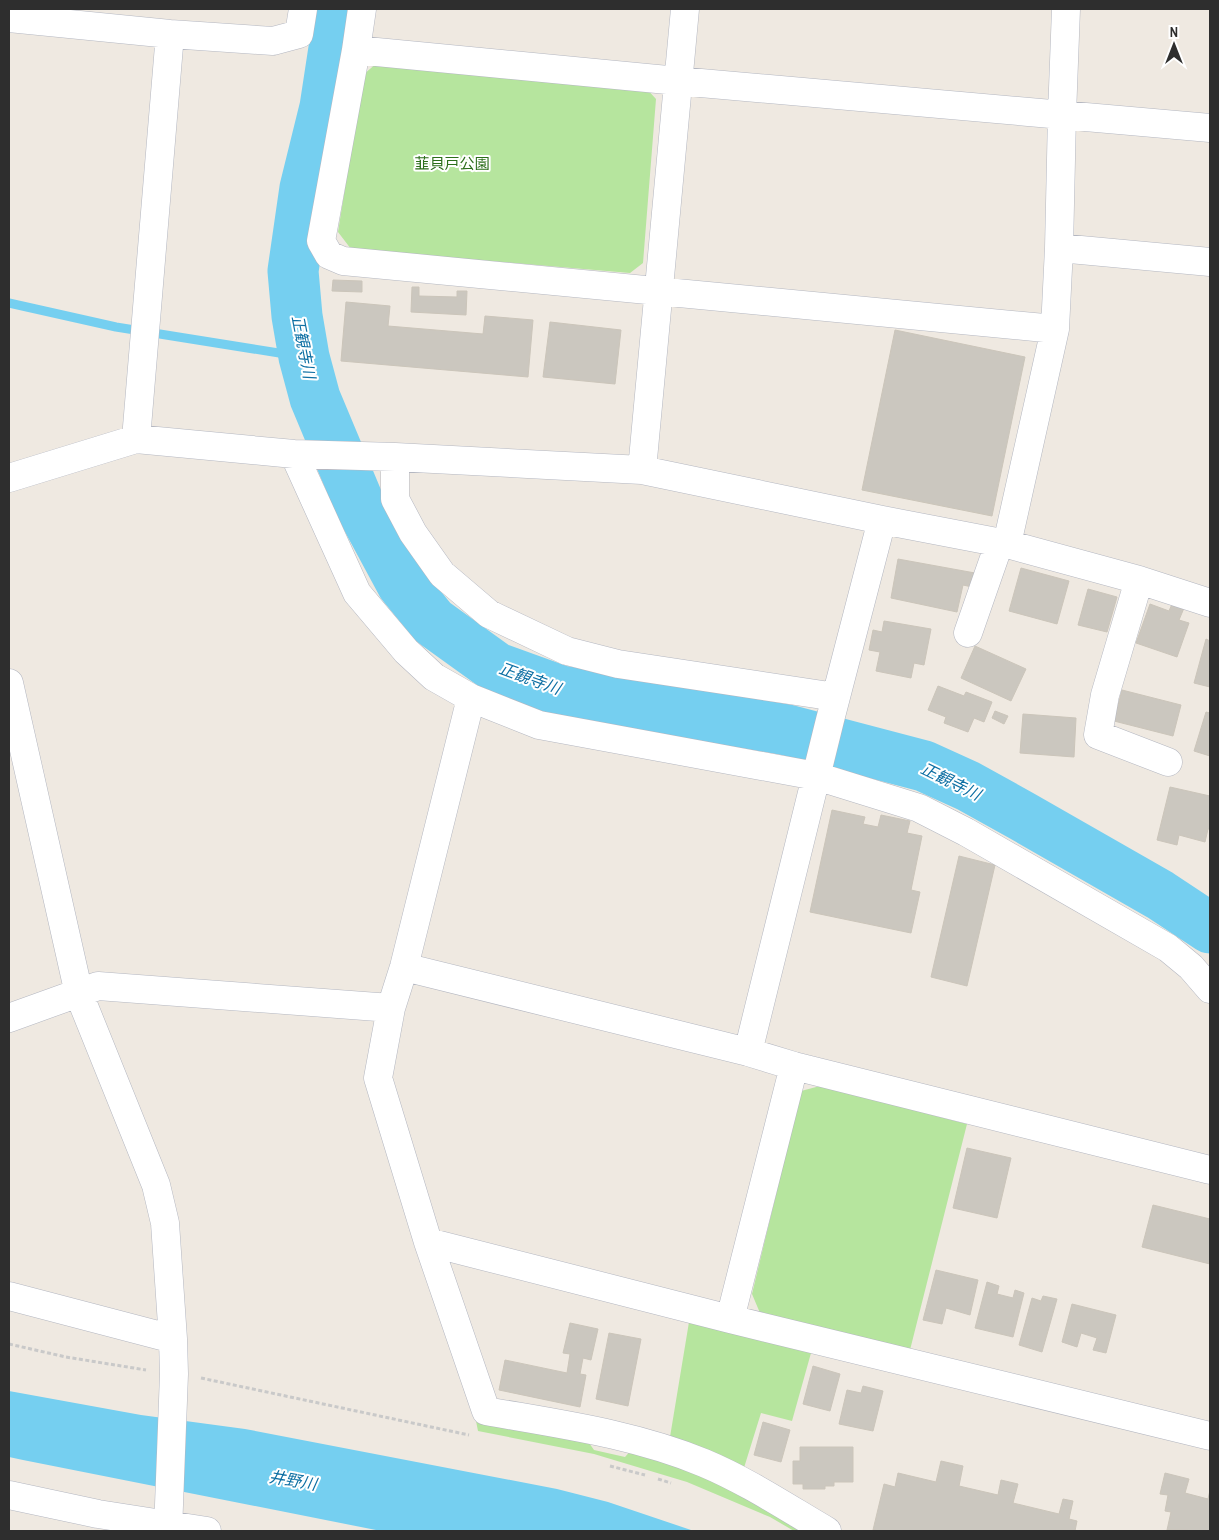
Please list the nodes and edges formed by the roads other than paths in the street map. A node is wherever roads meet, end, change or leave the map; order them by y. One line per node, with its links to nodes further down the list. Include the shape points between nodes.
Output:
1 (303, 9): 6 (street, via 299,34 273,41)
2 (362, 9): 7 (street)
3 (685, 9): 8 (street)
4 (1066, 9): 9 (street)
5 (9, 18): 6 (street)
6 (170, 34): 15 (street)
7 (356, 50): 8 (street); 13 (street, via 321,242 329,255 343,261)
8 (678, 81): 9 (street); 13 (street)
9 (1062, 115): 10 (street); 11 (street)
10 (1210, 128)
11 (1059, 248): 12 (street); 14 (street)
12 (1210, 262)
13 (658, 290): 14 (street); 18 (street)
14 (1055, 329): 21 (street)
15 (136, 440): 16 (street); 19 (street)
16 (304, 454): 17 (street); 26 (street, via 356,592 406,651 434,677)
17 (382, 457): 18 (street); 27 (street, via 395,499 413,533 442,574 489,614 567,651)
18 (642, 470): 20 (street)
19 (9, 478)
20 (882, 520): 21 (street); 27 (street)
21 (1003, 544): 22 (street); 24 (street)
22 (1139, 580): 23 (street); 28 (street, via 1105,695 1098,735)
23 (1210, 602)
24 (968, 633)
25 (9, 685): 32 (street)
26 (471, 698): 29 (street, via 540,726); 30 (street)
27 (833, 708): 29 (street)
28 (1168, 762)
29 (817, 771): 31 (street, via 919,808 966,832 1168,948 1191,966); 35 (street)
30 (404, 968): 33 (street); 35 (street)
31 (1210, 989)
32 (79, 994): 33 (street, via 98,986); 34 (street); 41 (street, via 156,1185 165,1223)
33 (390, 1008): 38 (street, via 378,1078)
34 (9, 1018)
35 (748, 1052): 36 (street)
36 (794, 1066): 37 (street); 40 (street)
37 (1210, 1170)
38 (428, 1242): 40 (street); 46 (street, via 486,1411 609,1434 704,1462)
39 (9, 1296): 41 (street)
40 (730, 1318): 42 (street)
41 (173, 1339): 44 (street)
42 (1210, 1436)
43 (9, 1495): 44 (street, via 98,1514)
44 (168, 1524): 45 (street)
45 (207, 1531)
46 (826, 1531)

